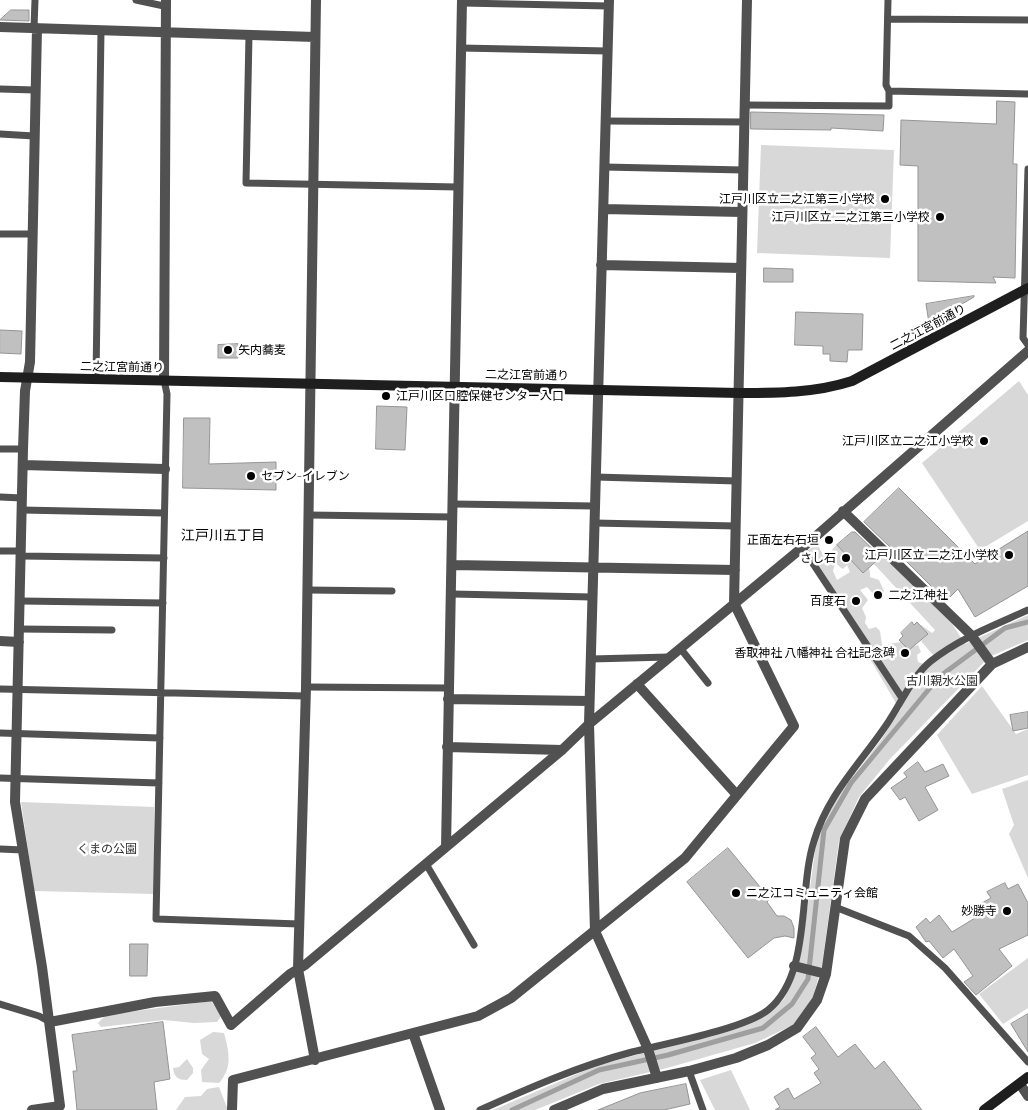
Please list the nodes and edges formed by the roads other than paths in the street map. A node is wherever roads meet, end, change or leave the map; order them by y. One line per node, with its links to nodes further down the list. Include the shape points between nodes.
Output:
1 (35, 0): 12 (lane)
2 (136, 0): 7 (lane)
3 (316, 0): 16 (street)
4 (747, 0): 23 (street)
5 (888, 0): 9 (lane)
6 (462, 2): 8 (lane); 17 (street)
7 (165, 3): 14 (street)
8 (609, 3): 18 (street)
9 (888, 19): 10 (lane); 21 (lane, via 886,85)
10 (1028, 20)
11 (0, 27): 12 (street)
12 (36, 28): 13 (street); 20 (street)
13 (101, 30): 14 (street); 44 (lane)
14 (165, 32): 15 (street); 45 (street)
15 (249, 34): 16 (street); 31 (lane, via 246,183)
16 (315, 37): 31 (street)
17 (461, 48): 18 (lane); 32 (street)
18 (608, 51): 24 (street)
19 (0, 89): 20 (lane)
20 (35, 90): 27 (street)
21 (889, 91): 22 (lane); 23 (lane, via 889,106)
22 (1028, 94)
23 (745, 105): 25 (street)
24 (606, 121): 25 (lane); 28 (street)
25 (744, 122): 30 (street)
26 (0, 134): 27 (lane)
27 (34, 136): 36 (street)
28 (604, 167): 30 (lane); 33 (street)
29 (1028, 169): 39 (lane)
30 (743, 170): 34 (street)
31 (312, 184): 32 (lane); 46 (street)
32 (458, 186): 47 (street)
33 (604, 210): 34 (street); 37 (street)
34 (742, 212): 38 (street)
35 (0, 234): 36 (lane)
36 (32, 234): 43 (street, via 30,362)
37 (602, 265): 38 (street); 48 (street)
38 (741, 268): 49 (street)
39 (1027, 288): 40 (lane, via 1023,338); 49 (street, 二之江宮前通り, via 852,381 802,392)
40 (1028, 345)
41 (1028, 351): 61 (street)
42 (0, 377): 43 (street, 二之江宮前通り)
43 (26, 377): 44 (street, 二之江宮前通り); 51 (street)
44 (96, 378): 45 (street, 二之江宮前通り)
45 (164, 380): 46 (street, 二之江宮前通り); 53 (lane, via 167,394)
46 (309, 383): 47 (street, 二之江宮前通り); 63 (street)
47 (454, 386): 48 (street, 二之江宮前通り); 58 (street)
48 (598, 390): 49 (street, 二之江宮前通り); 54 (street)
49 (739, 393): 55 (street)
50 (0, 449): 51 (lane)
51 (23, 449): 52 (street)
52 (23, 466): 53 (street); 57 (street)
53 (166, 469): 62 (lane)
54 (595, 476): 55 (lane); 59 (street)
55 (737, 481): 66 (street)
56 (0, 497): 57 (lane)
57 (22, 498): 60 (street)
58 (453, 504): 59 (lane); 64 (street)
59 (595, 506): 65 (street)
60 (22, 510): 62 (lane); 69 (street)
61 (843, 511): 67 (street); 84 (street)
62 (164, 513): 70 (lane)
63 (308, 515): 64 (lane); 74 (street)
64 (453, 517): 71 (street)
65 (594, 523): 66 (lane); 72 (street)
66 (736, 526): 73 (street)
67 (802, 547): 80 (street); 99 (lane)
68 (0, 551): 69 (lane)
69 (21, 554): 70 (lane); 78 (street)
70 (164, 558): 79 (lane)
71 (453, 565): 72 (street); 76 (street)
72 (592, 567): 73 (street); 77 (street)
73 (735, 570): 80 (street)
74 (307, 590): 75 (lane); 96 (street)
75 (392, 590)
76 (452, 594): 77 (lane); 98 (street)
77 (592, 597): 90 (street)
78 (21, 601): 79 (lane); 82 (street)
79 (162, 603): 97 (lane)
80 (734, 603): 88 (street); 110 (street, via 794,726)
81 (1028, 610): 84 (lane)
82 (20, 628): 83 (lane); 86 (street)
83 (112, 630)
84 (972, 637): 91 (street); 99 (lane, via 929,662)
85 (0, 641): 86 (street)
86 (19, 642): 95 (street)
87 (1028, 647): 91 (street)
88 (680, 648): 89 (street); 93 (lane)
89 (669, 657): 90 (lane); 92 (street)
90 (590, 659): 100 (street)
91 (989, 660): 115 (street, via 865,799 845,840)
92 (637, 684): 101 (street); 110 (street)
93 (708, 684)
94 (0, 689): 95 (lane)
95 (18, 689): 97 (lane); 103 (street)
96 (306, 692): 97 (lane); 98 (lane); 116 (street)
97 (161, 693): 104 (lane)
98 (448, 694): 100 (street); 105 (street)
99 (902, 698): 119 (lane, via 888,723 828,804 813,842)
100 (589, 701): 101 (street)
101 (589, 724): 106 (street); 117 (street)
102 (0, 733): 103 (lane)
103 (17, 733): 104 (lane); 108 (street)
104 (160, 738): 109 (lane)
105 (447, 747): 106 (street); 111 (street)
106 (562, 750): 111 (street)
107 (0, 778): 108 (lane)
108 (16, 779): 109 (lane); 113 (street, via 15,802)
109 (159, 783): 116 (lane, via 156,919)
110 (736, 794): 117 (street, via 685,858)
111 (446, 848): 114 (street)
112 (0, 849): 113 (lane)
113 (24, 850): 123 (street)
114 (426, 864): 118 (lane); 120 (street)
115 (836, 907): 121 (street); 127 (lane, via 909,936 945,968)
116 (298, 924): 120 (street)
117 (595, 931): 124 (street, via 511,998 478,1016); 125 (street)
118 (474, 945)
119 (794, 966): 121 (street); 125 (lane, via 779,998 755,1018)
120 (298, 969): 123 (street, via 231,1024 215,996 155,1002); 126 (street)
121 (826, 974): 128 (street, via 817,1000 797,1028 768,1046)
122 (0, 1004): 123 (lane)
123 (50, 1022): 132 (street)
124 (413, 1033): 126 (street); 135 (street)
125 (648, 1049): 129 (street); 136 (lane, via 568,1073)
126 (315, 1060): 134 (street, via 233,1080)
127 (1028, 1062)
128 (689, 1071): 129 (street); 138 (lane)
129 (657, 1078): 137 (street, via 602,1089)
130 (1024, 1080): 131 (street); 139 (street)
131 (1028, 1096)
132 (60, 1108): 133 (street)
133 (32, 1110)
134 (232, 1110)
135 (440, 1110)
136 (480, 1110)
137 (554, 1110)
138 (703, 1110)
139 (984, 1110)

